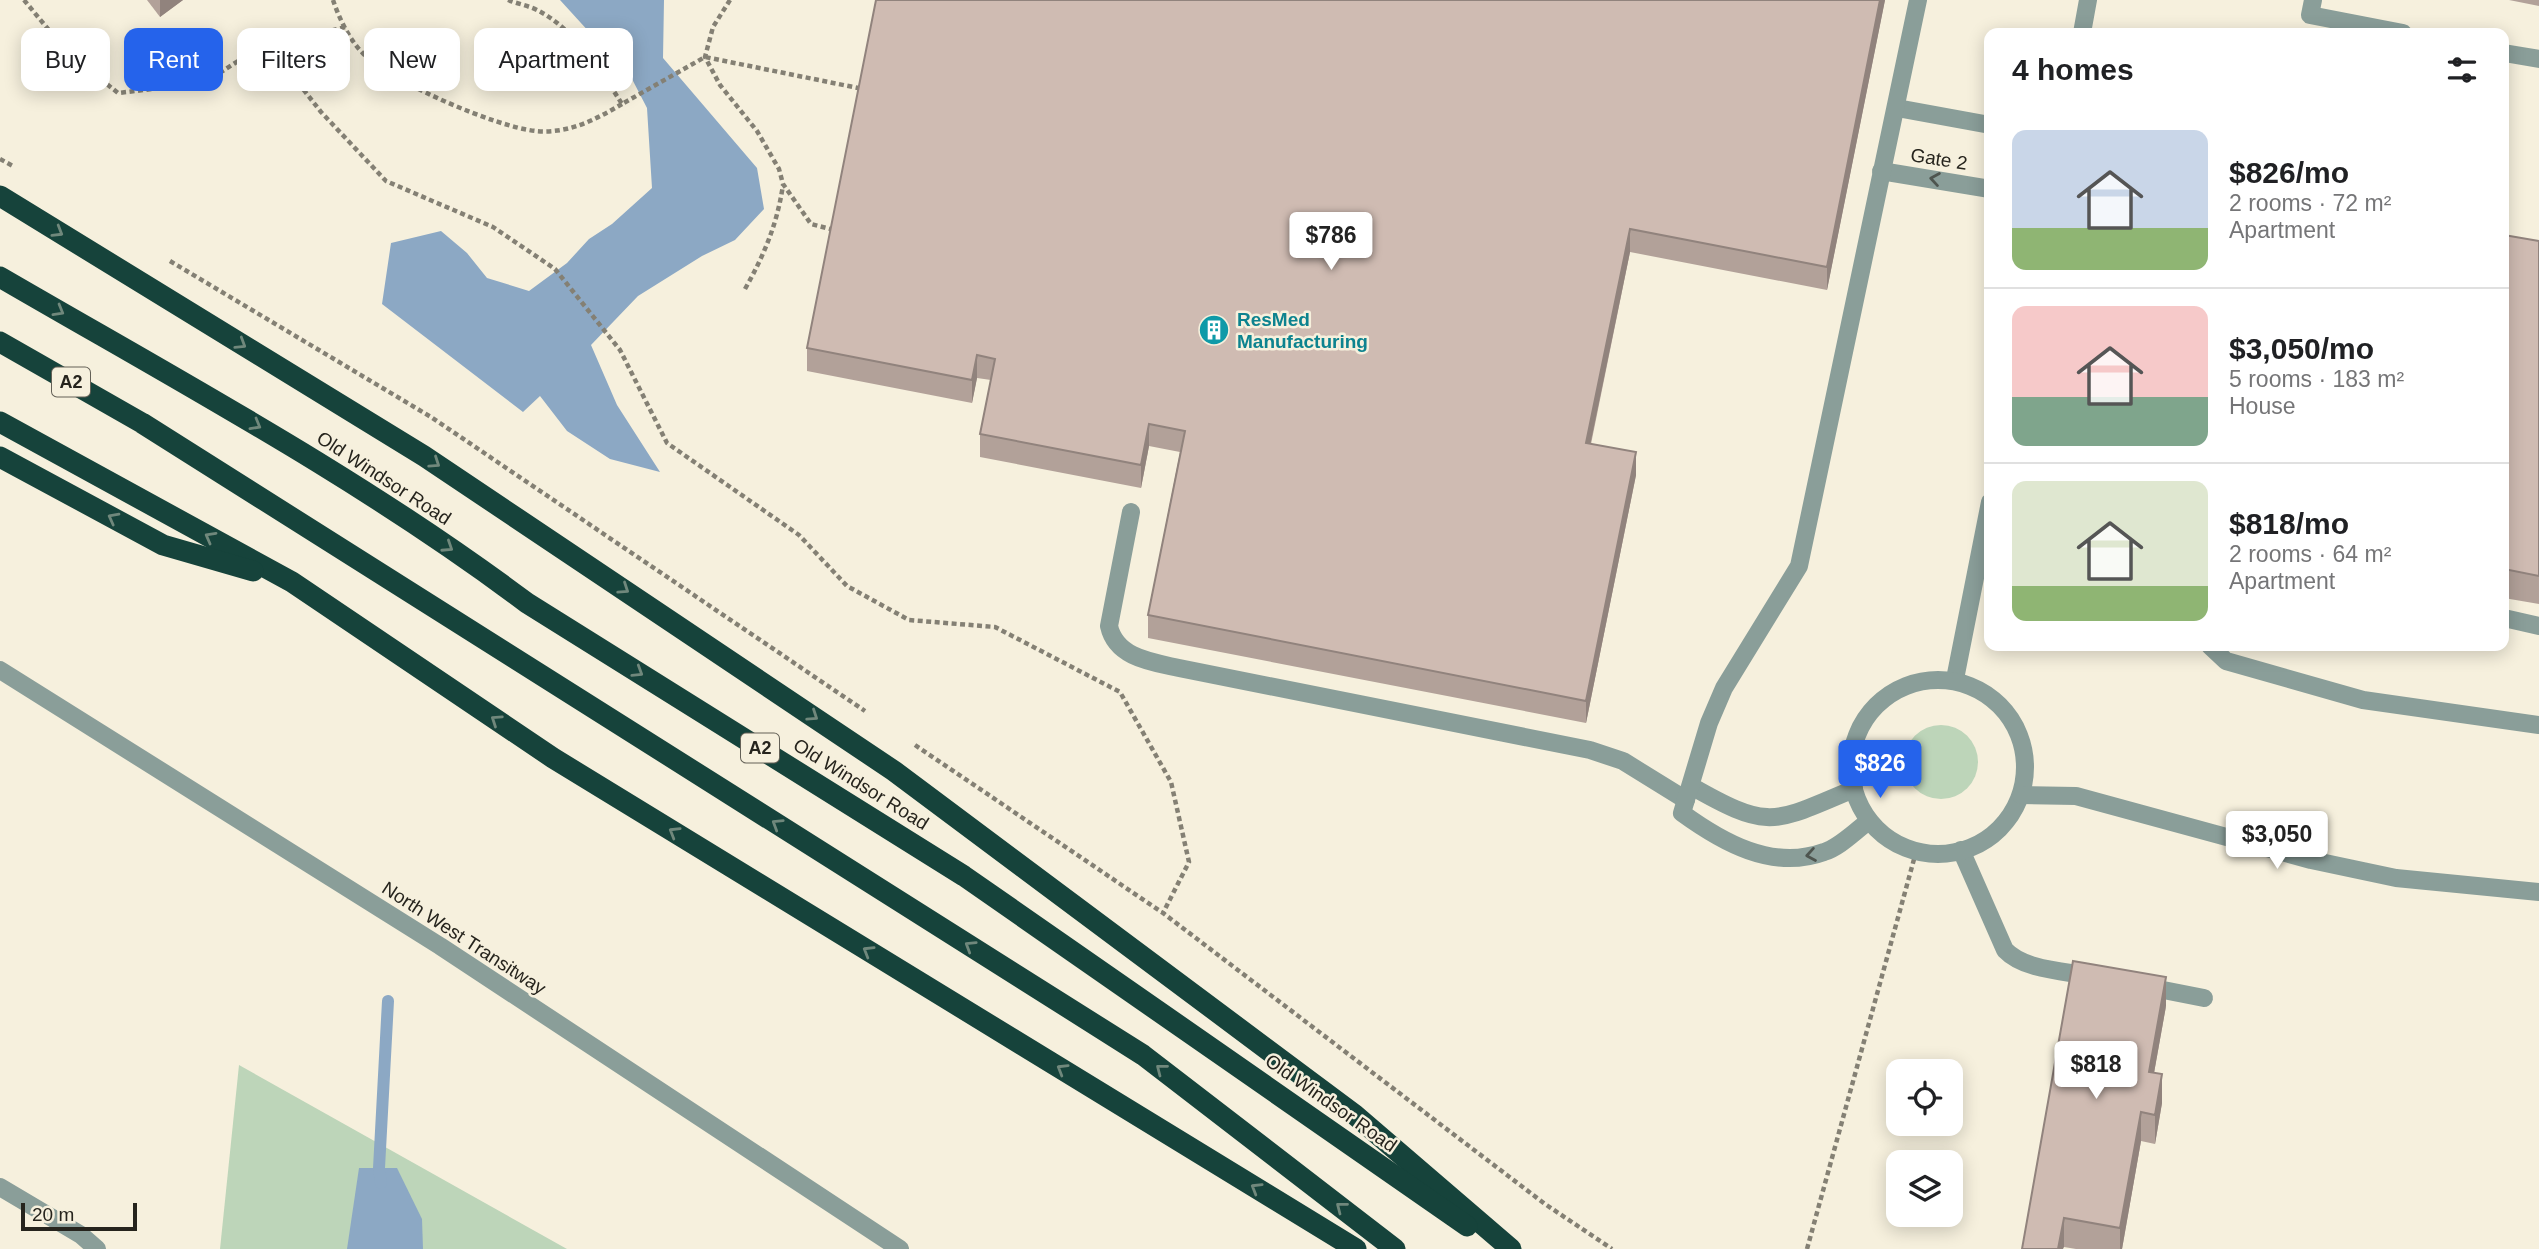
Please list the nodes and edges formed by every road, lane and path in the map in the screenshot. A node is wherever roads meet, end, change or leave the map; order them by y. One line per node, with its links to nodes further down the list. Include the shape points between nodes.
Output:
1 (24, 0): 15 (path, via 67,51 118,93 204,83)
2 (333, 0): 8 (path)
3 (508, 0): 18 (path, via 538,11 563,29)
4 (730, 0): 13 (path, via 713,27)
5 (1917, 0): 19 (street)
6 (2088, 0): 10 (street)
7 (2313, 0): 11 (street, via 2310,15)
8 (345, 27): 9 (path); 18 (path, via 367,58 390,74 496,123 537,131 564,129 592,122)
9 (341, 28)
10 (2083, 28)
11 (2377, 28)
12 (2509, 54): 14 (street)
13 (705, 57): 16 (path); 18 (path); 22 (path, via 720,85 757,131)
14 (2539, 59)
15 (237, 62)
16 (863, 89)
17 (305, 91): 47 (path, via 386,181 493,227 555,269 620,350 667,443 799,535 847,586 909,620 995,627 1120,692 1171,782 1189,862)
18 (622, 104)
19 (1897, 108): 20 (street); 21 (street)
20 (1984, 124)
21 (1881, 171): 23 (street, Gate 2, one-way to 21); 42 (street, via 1800,566 1724,688)
22 (783, 184): 25 (path, via 811,224); 27 (path, via 777,221)
23 (1984, 188)
24 (0, 197): 55 (highway, one-way to 55, via 424,456 894,771 1355,1115)
25 (835, 230)
26 (0, 277): 54 (highway, Old Windsor Road / A2, one-way to 54, via 305,453 527,603 964,876)
27 (745, 289)
28 (0, 342): 53 (highway, A2, one-way to 28, via 1143,1055 142,422)
29 (0, 422): 33 (highway, one-way to 29)
30 (0, 457): 33 (highway, one-way to 30, via 163,545)
31 (1130, 512): 42 (street, via 1110,626 1112,638 1133,656 1590,750 1623,761)
32 (1984, 532): 38 (street)
33 (292, 582): 52 (highway, one-way to 33, via 553,758)
34 (2509, 619): 35 (street)
35 (2539, 626)
36 (2215, 651): 39 (street, via 2226,661 2363,700)
37 (0, 670): 51 (street, North West Transitway, via 440,946)
38 (1955, 679): 40 (street, via 1925,680 1878,705 1861,724 1853,745 1849,768); 41 (street, via 1982,690 2005,710 2023,745)
39 (2539, 725)
40 (1854, 789): 42 (street, via 1792,816 1764,820); 43 (street)
41 (2021, 795): 44 (street, via 2007,822 1972,848); 46 (street, via 2076,796 2299,857 2396,878)
42 (1686, 800): 43 (street, one-way to 42, via 1824,852 1768,857 1718,839)
43 (1869, 821): 45 (street, via 1890,841)
44 (1961, 850): 45 (street); 48 (street, via 2011,956 2028,964)
45 (1916, 852): 56 (path)
46 (2539, 892)
47 (1163, 913)
48 (2204, 998)
49 (0, 1187): 50 (street)
50 (97, 1249)
51 (900, 1249)
52 (1356, 1249)
53 (1395, 1249)
54 (1500, 1249)
55 (1511, 1249)
56 (1807, 1249)

